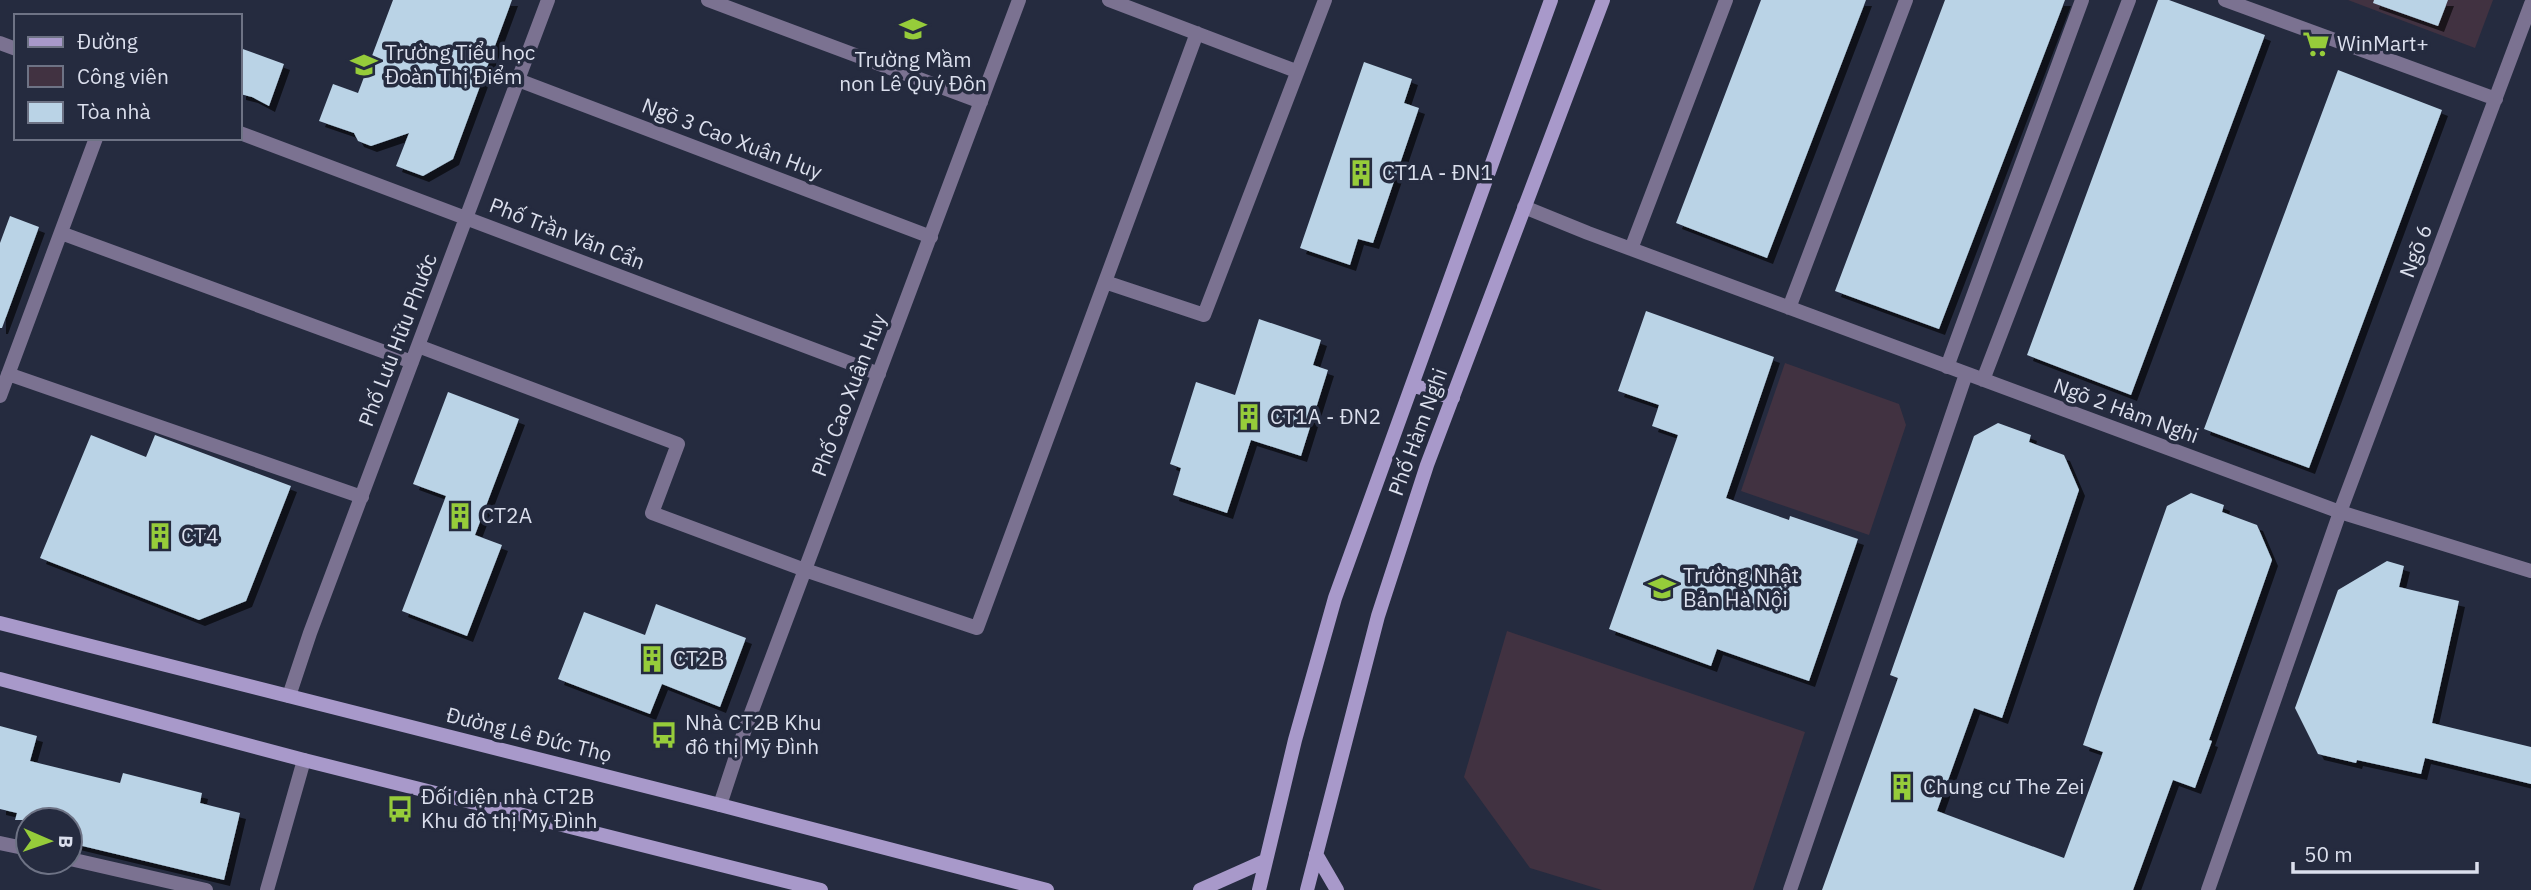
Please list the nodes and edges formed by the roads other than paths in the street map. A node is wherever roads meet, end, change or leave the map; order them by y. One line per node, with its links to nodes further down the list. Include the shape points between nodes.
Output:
1 (548, 0): 16 (street, Phố Lưu Hữu Phước)
2 (708, 0): 18 (street)
3 (1019, 0): 18 (street, Phố Cao Xuân Huy)
4 (1109, 0): 14 (street)
5 (1325, 0): 15 (street)
6 (1551, 0): 35 (main road, Phố Hàm Nghi)
7 (1603, 0): 21 (main road, Phố Hàm Nghi)
8 (1726, 0): 25 (street)
9 (1906, 0): 27 (street)
10 (2081, 0): 30 (street)
11 (2129, 0): 34 (street)
12 (2224, 0): 17 (street)
13 (2531, 4): 17 (street, Ngõ 6)
14 (1197, 33): 15 (street); 26 (street)
15 (1296, 71): 26 (street, via 1204,315)
16 (518, 80): 22 (street, Phố Lưu Hữu Phước); 24 (street, Ngõ 3 Cao Xuân Huy)
17 (2496, 99): 39 (street, Ngõ 6)
18 (981, 102): 24 (street, Phố Cao Xuân Huy)
19 (242, 134): 22 (street, Phố Trần Văn Cẩn)
20 (95, 140): 23 (street)
21 (1524, 207): 25 (street, Ngõ 2 Hàm Nghi); 37 (main road, Phố Hàm Nghi)
22 (466, 218): 28 (street, Phố Lưu Hữu Phước); 32 (street, Phố Trần Văn Cẩn)
23 (61, 233): 29 (street); 31 (street)
24 (932, 237): 32 (street, Phố Cao Xuân Huy)
25 (1631, 249): 27 (street, Ngõ 2 Hàm Nghi)
26 (1105, 282): 40 (street, via 977,628)
27 (1789, 308): 30 (street, Ngõ 2 Hàm Nghi)
28 (418, 346): 29 (street, Phố Lưu Hữu Phước); 40 (street, via 678,444 652,513)
29 (412, 362): 38 (street, Phố Lưu Hữu Phước)
30 (1947, 367): 33 (street, Ngõ 2 Hàm Nghi)
31 (8, 374): 36 (street); 38 (street)
32 (879, 374): 40 (street, Phố Cao Xuân Huy)
33 (1966, 374): 34 (street, Ngõ 2 Hàm Nghi); 58 (street)
34 (1983, 380): 39 (street, Ngõ 2 Hàm Nghi)
35 (1412, 385): 37 (main road); 48 (main road, Phố Hàm Nghi, via 1335,598)
36 (0, 396)
37 (1453, 398): 47 (main road, Phố Hàm Nghi, via 1378,616)
38 (362, 497): 44 (street, Phố Lưu Hữu Phước)
39 (2340, 512): 41 (street, Ngõ 2 Hàm Nghi); 59 (street)
40 (805, 570): 46 (street, Phố Cao Xuân Huy)
41 (2531, 571)
42 (0, 623): 44 (main road, Đường Lê Đức Thọ)
43 (0, 679): 45 (main road)
44 (289, 696): 46 (main road, Đường Lê Đức Thọ)
45 (304, 760): 51 (street); 52 (main road)
46 (720, 805): 53 (main road, Đường Lê Đức Thọ)
47 (1316, 854): 56 (main road, Phố Hàm Nghi); 57 (main road)
48 (1265, 861): 54 (main road); 55 (main road, Phố Hàm Nghi)
49 (84, 862): 50 (street)
50 (206, 890)
51 (267, 890)
52 (821, 890)
53 (1046, 890)
54 (1200, 890)
55 (1259, 890)
56 (1307, 890)
57 (1337, 890)
58 (1790, 890)
59 (2208, 890)

